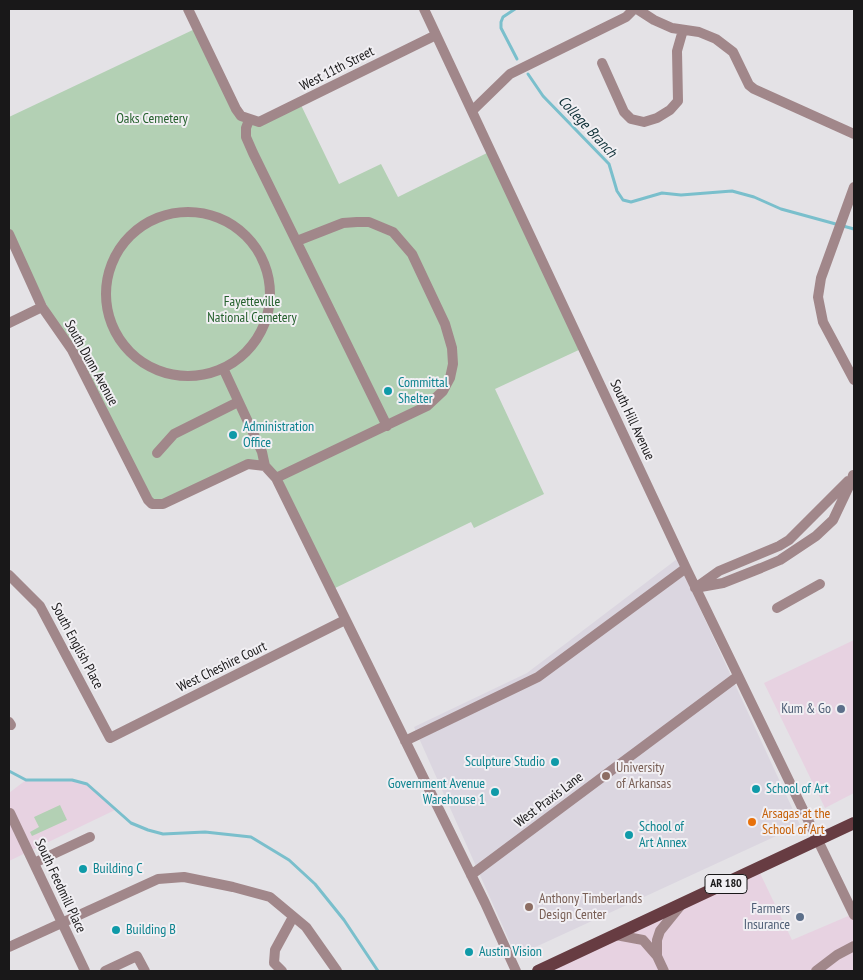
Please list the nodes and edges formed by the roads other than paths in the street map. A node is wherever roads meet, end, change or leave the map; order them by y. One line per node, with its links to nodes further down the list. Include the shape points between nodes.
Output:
1 (188, 9): 8 (street, via 236,109)
2 (424, 9): 5 (street, South Hill Avenue)
3 (636, 9): 4 (street, via 654,20); 7 (street, via 626,17 510,74)
4 (683, 30): 6 (street, via 677,51 678,101 658,118 644,122 630,119); 9 (street, via 698,32 733,52 754,89)
5 (436, 35): 7 (street, South Hill Avenue); 8 (street, West 11th Street, via 269,119)
6 (602, 63)
7 (472, 110): 23 (street, South Hill Avenue)
8 (249, 120): 12 (street, via 246,137)
9 (854, 134)
10 (852, 192): 16 (street, via 820,278 818,297 824,322)
11 (9, 234): 13 (street, South Dunn Avenue)
12 (297, 241): 18 (street); 18 (street, via 343,223 369,222 393,232 412,254 449,334 453,364 443,391 427,406)
13 (42, 307): 14 (street); 20 (street, South Dunn Avenue, via 72,350 145,496 152,504 163,504 248,464)
14 (9, 323)
15 (222, 368): 15 (street, via 247,351 264,323 270,292 263,261 244,234 217,218 186,212 156,219 129,237 112,264 106,296 112,327 131,353 158,371 189,376); 17 (street)
16 (854, 380)
17 (238, 402): 19 (street, via 174,434); 20 (street, via 262,452)
18 (387, 426): 22 (street)
19 (157, 453)
20 (265, 466): 22 (street)
21 (853, 474): 26 (street, via 789,540 719,571); 26 (street, via 833,520 816,536 762,568 723,583)
22 (276, 478): 28 (street)
23 (686, 568): 26 (street, South Hill Avenue); 31 (street, via 538,677)
24 (9, 575): 30 (street, South English Place, via 40,606)
25 (820, 584): 27 (street)
26 (695, 588): 29 (street, South Hill Avenue)
27 (777, 608)
28 (345, 620): 30 (street, West Cheshire Court); 31 (street)
29 (738, 676): 35 (street, South Hill Avenue); 37 (street, West Praxis Lane)
30 (110, 738)
31 (405, 741): 37 (street)
32 (10, 813): 36 (street, South Feedmill Place)
33 (854, 823): 35 (main road, AR 180)
34 (90, 837): 36 (street)
35 (820, 841): 38 (main road, AR 180); 39 (street, South Hill Avenue)
36 (34, 863): 41 (street, South Feedmill Place)
37 (471, 875): 51 (street)
38 (681, 905): 42 (main road, AR 180); 45 (street, via 660,931 656,940)
39 (854, 916)
40 (293, 917): 41 (street, via 270,897 184,877 158,879); 49 (street, via 274,950 274,963); 50 (street, via 306,927)
41 (62, 922): 44 (street); 46 (street, South Feedmill Place)
42 (616, 935): 45 (street, via 644,940); 52 (main road, AR 180)
43 (854, 946): 54 (street)
44 (9, 947)
45 (657, 956): 53 (street)
46 (84, 971)
47 (104, 971): 48 (street, via 137,956)
48 (144, 971)
49 (282, 971)
50 (337, 971)
51 (516, 971)
52 (538, 971)
53 (664, 971)
54 (816, 971)

